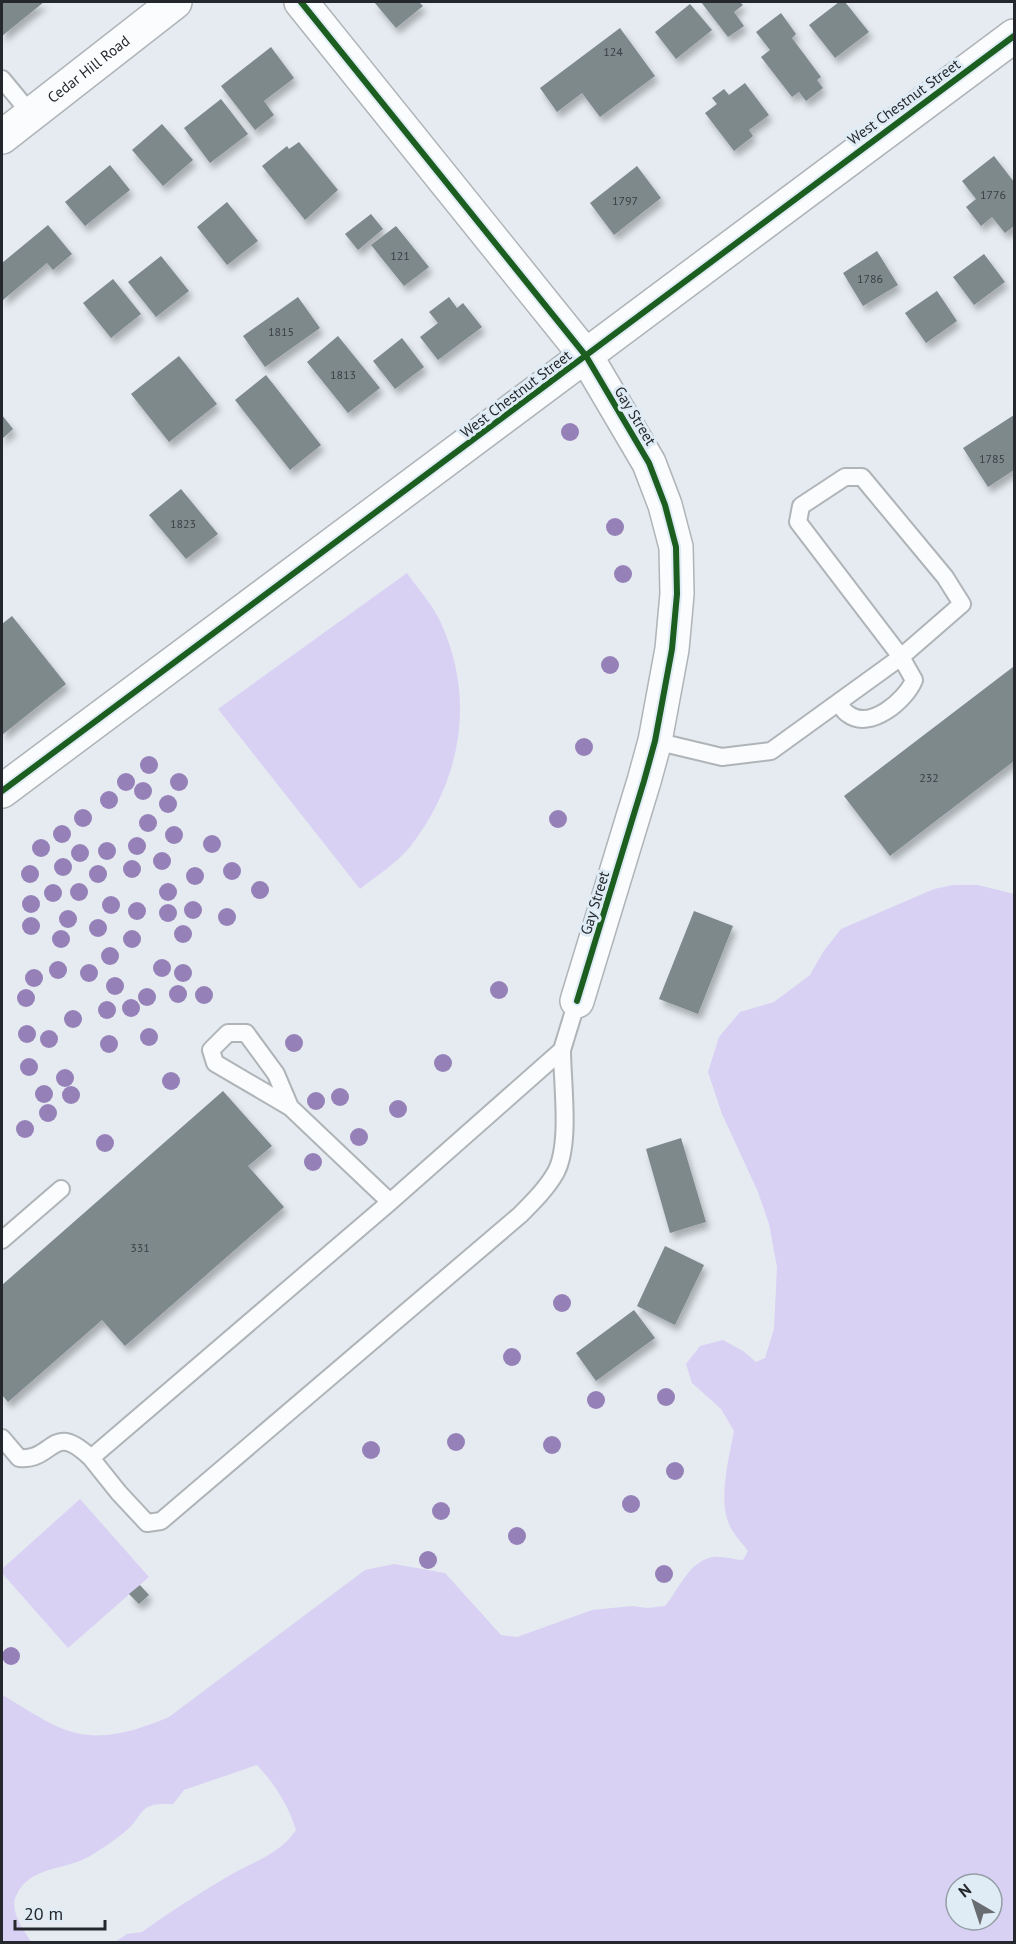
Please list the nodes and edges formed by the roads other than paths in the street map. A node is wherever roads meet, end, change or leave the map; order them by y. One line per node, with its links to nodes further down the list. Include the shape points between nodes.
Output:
1 (175, 2): 5 (street, Cedar Hill Road)
2 (301, 2): 7 (street, Gay Street)
3 (1014, 36): 7 (street, West Chestnut Street)
4 (2, 79): 5 (lane)
5 (31, 114): 6 (street, Cedar Hill Road)
6 (2, 137)
7 (586, 356): 10 (street, Gay Street, via 649,463 676,547 672,649); 11 (street, West Chestnut Street)
8 (900, 657): 8 (lane, via 962,604 945,577 862,477 845,477 801,506 798,522); 9 (lane); 9 (lane, via 914,680 908,693 878,716 861,719 848,714)
9 (839, 703): 10 (lane, via 771,751 722,758)
10 (655, 741): 12 (street, Gay Street)
11 (2, 791)
12 (577, 1001): 13 (lane)
13 (562, 1050): 16 (lane); 19 (lane, via 563,1143 557,1170 542,1193 520,1215 158,1523 147,1523)
14 (290, 1107): 14 (lane, via 215,1063 211,1050 228,1033 246,1033 276,1074); 16 (lane)
15 (61, 1189): 17 (lane)
16 (390, 1202): 19 (lane)
17 (2, 1240)
18 (2, 1438): 19 (lane, via 19,1458 31,1459 60,1442 75,1443)
19 (91, 1458)

